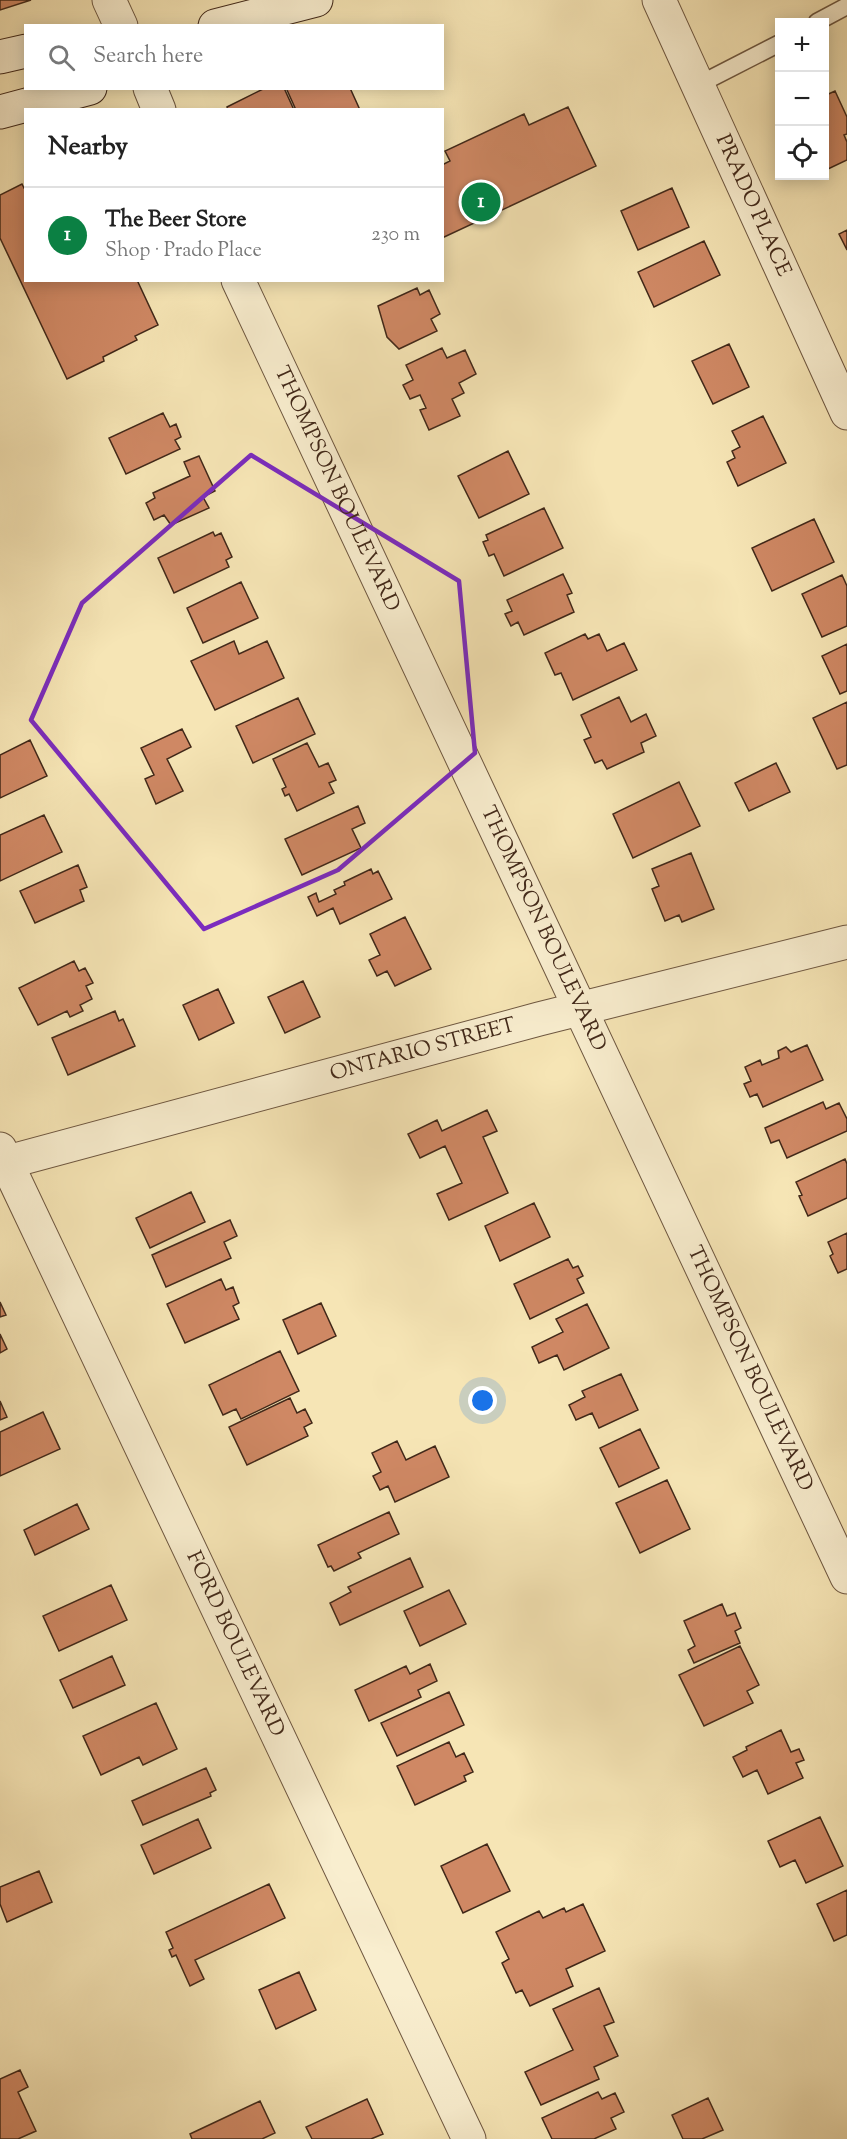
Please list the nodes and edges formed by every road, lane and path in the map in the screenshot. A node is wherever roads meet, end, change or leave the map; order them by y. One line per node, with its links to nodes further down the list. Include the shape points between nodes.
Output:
1 (109, 0): 6 (street)
2 (316, 0): 7 (street)
3 (659, 0): 11 (street, PRADO PLACE)
4 (847, 6): 5 (lane)
5 (824, 18)
6 (120, 24)
7 (223, 24)
8 (775, 46): 11 (lane)
9 (24, 51): 10 (street)
10 (0, 57)
11 (698, 85): 17 (street, PRADO PLACE)
12 (82, 90): 15 (street)
13 (151, 90): 14 (street)
14 (158, 108)
15 (0, 112)
16 (239, 282): 19 (street, THOMPSON BOULEVARD)
17 (847, 413)
18 (847, 942): 19 (street, ONTARIO STREET)
19 (581, 1008): 20 (street, ONTARIO STREET); 21 (street, THOMPSON BOULEVARD)
20 (2, 1159): 22 (street, FORD BOULEVARD)
21 (847, 1577)
22 (469, 2139)

